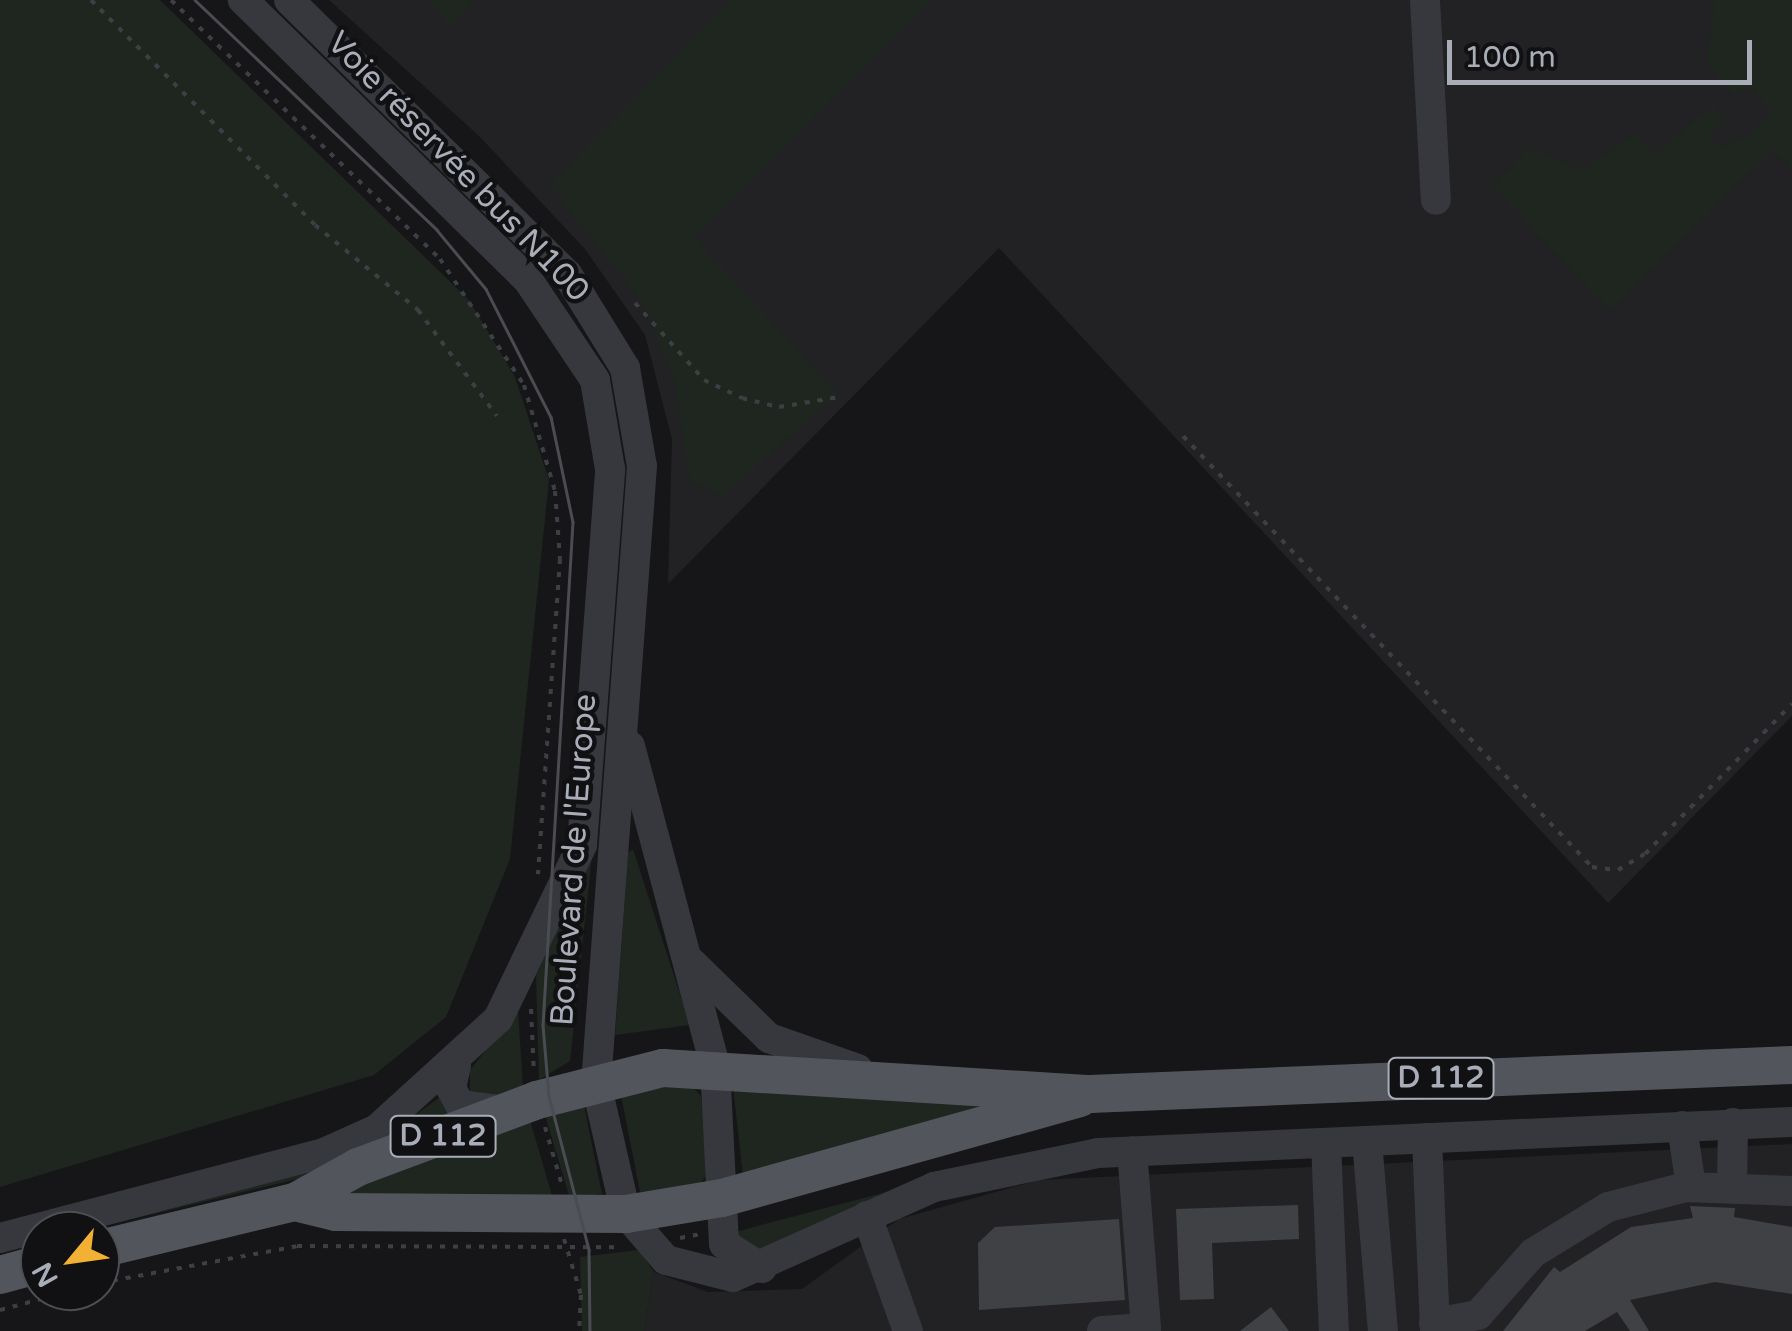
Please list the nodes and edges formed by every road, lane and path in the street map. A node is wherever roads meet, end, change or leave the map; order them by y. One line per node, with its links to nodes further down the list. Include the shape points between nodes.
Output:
1 (91, 0): 9 (path, via 315,226 418,310)
2 (171, 0): 14 (path, via 440,258 524,384 555,491 560,559)
3 (243, 0): 13 (street, Voie réservée bus N100, via 528,280 595,380 610,469)
4 (289, 0): 11 (street, Boulevard de l'Europe, via 592,304 638,413)
5 (1425, 0): 6 (street)
6 (1436, 200)
7 (636, 302): 8 (path, via 704,380 742,398 779,407)
8 (839, 397)
9 (496, 416)
10 (1183, 436): 12 (path, via 1592,867 1618,870 1645,854)
11 (628, 643): 15 (street, Boulevard de l'Europe); 16 (street, Boulevard de l'Europe, via 630,764)
12 (1792, 704)
13 (586, 796): 15 (street, via 600,836); 17 (street, Voie réservée bus N100, via 582,845)
14 (537, 895)
15 (602, 926): 22 (street, Boulevard de l'Europe)
16 (684, 952): 20 (street, Boulevard de l'Europe); 21 (street, Boulevard de l'Europe, via 769,1038)
17 (523, 972): 19 (street, Voie réservée bus N100); 24 (path)
18 (1792, 1065): 23 (main road, D 112)
19 (456, 1066): 24 (street, via 451,1088 460,1104); 40 (street, Voie réservée bus N100, via 377,1129 324,1153)
20 (716, 1066): 21 (main road, D 112); 22 (main road); 35 (street, Boulevard de l'Europe)
21 (895, 1077): 23 (main road, D 112)
22 (596, 1083): 24 (main road, D 112); 37 (street, Boulevard de l'Europe)
23 (1090, 1094): 35 (main road, D 112)
24 (523, 1106): 36 (main road, D 112); 39 (path)
25 (1792, 1122): 26 (street)
26 (1733, 1123): 27 (street); 32 (street)
27 (1682, 1126): 28 (street); 33 (street)
28 (1427, 1138): 29 (street); 44 (street)
29 (1367, 1141): 30 (street); 49 (street)
30 (1326, 1143): 31 (street); 48 (street)
31 (1132, 1152): 38 (street, via 1006,1168); 47 (street, via 1146,1328)
32 (1732, 1185): 33 (street); 34 (street)
33 (1691, 1186): 44 (street, via 1588,1214 1533,1253 1478,1315)
34 (1792, 1192)
35 (722, 1198): 37 (main road); 42 (street, Boulevard de l'Europe, via 729,1254)
36 (294, 1202): 39 (main road, D 112, via 336,1212); 41 (main road, D 112)
37 (626, 1214): 39 (main road, D 112); 42 (street, via 684,1270 734,1278)
38 (867, 1216): 42 (street); 46 (street)
39 (563, 1232): 43 (path, via 297,1246); 45 (path, via 582,1295)
40 (0, 1238)
41 (120, 1244)
42 (762, 1268)
43 (120, 1279)
44 (1435, 1327)
45 (579, 1331)
46 (908, 1331)
47 (1102, 1331)
48 (1334, 1331)
49 (1384, 1331)

